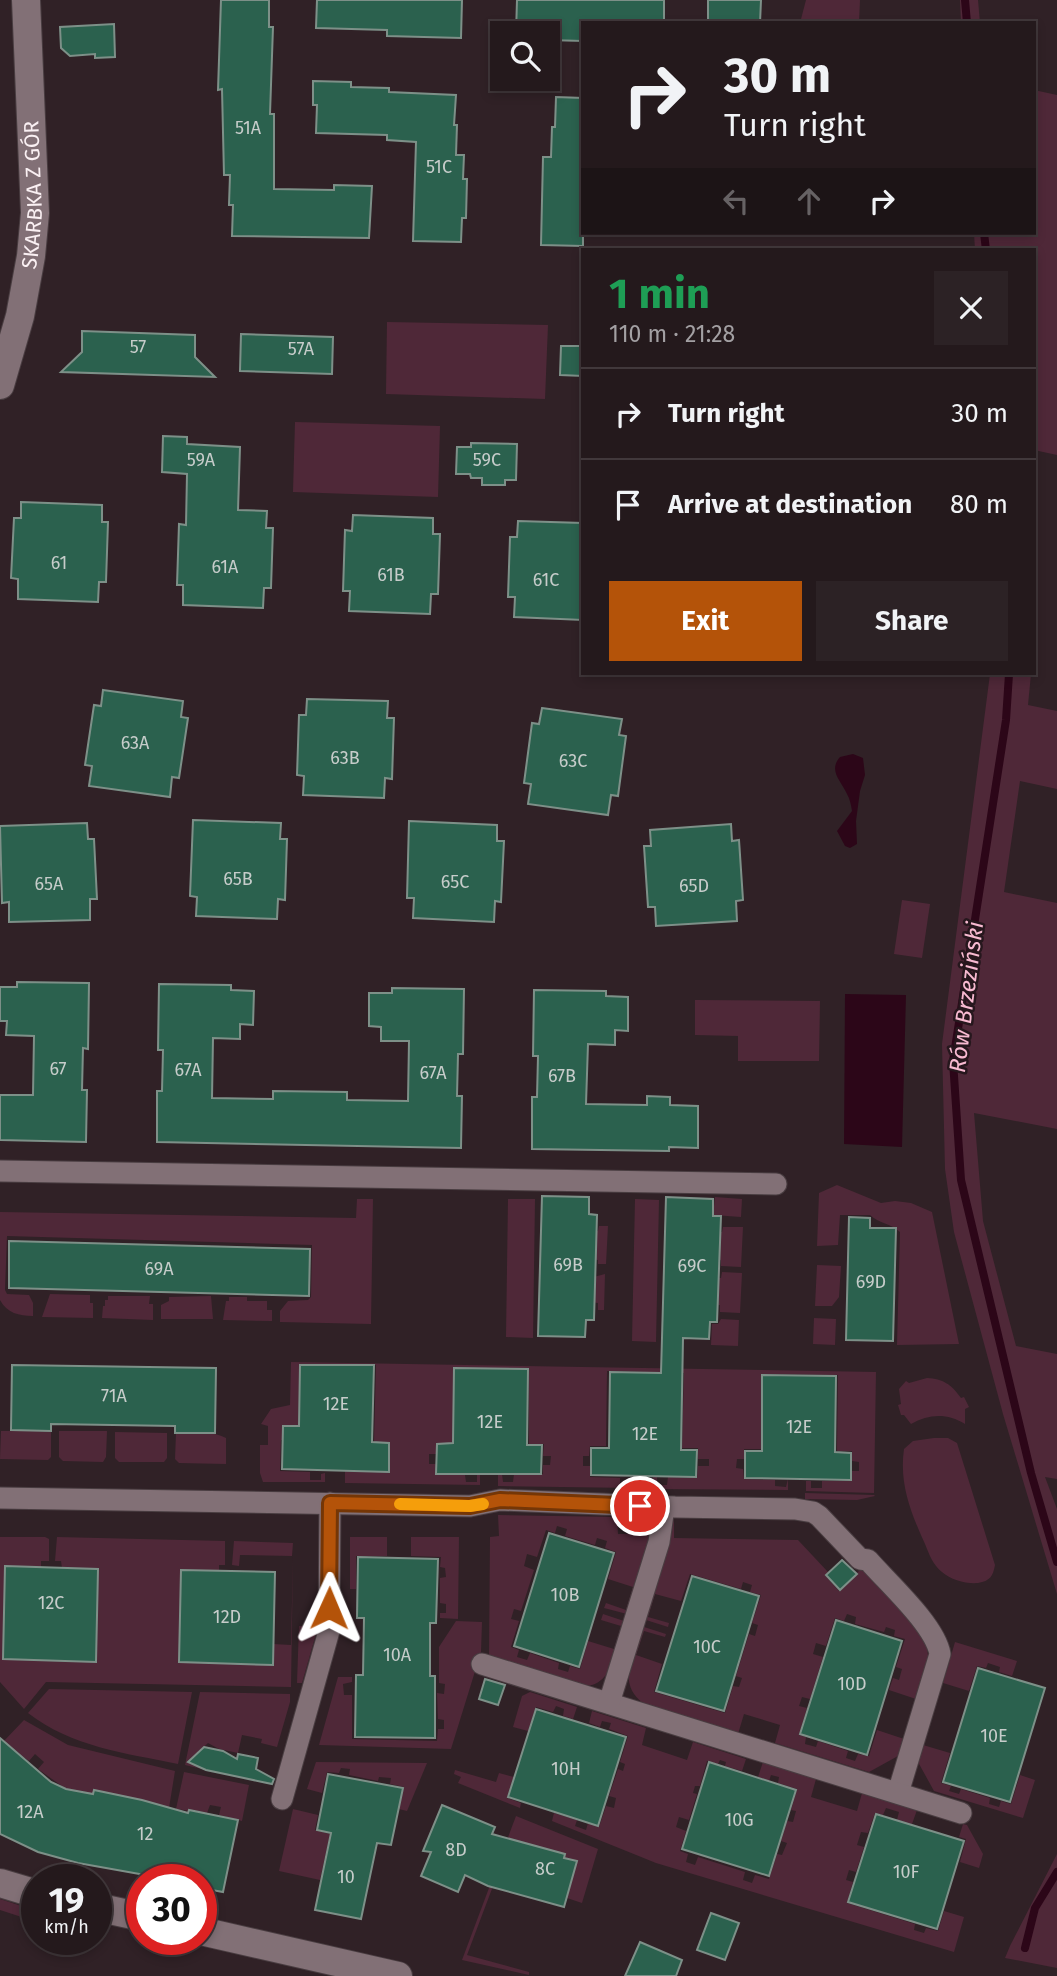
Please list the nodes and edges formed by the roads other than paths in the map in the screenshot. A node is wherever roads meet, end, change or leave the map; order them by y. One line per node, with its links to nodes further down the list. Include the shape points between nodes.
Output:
1 (26, 0): 2 (street, SKARBKA Z GÓR, via 35,213 20,316)
2 (0, 385)
3 (0, 1171): 4 (street)
4 (776, 1184)
5 (0, 1498): 6 (street)
6 (330, 1503): 7 (street, via 470,1506 500,1500); 11 (street, via 329,1631)
7 (664, 1507): 9 (street, via 659,1542); 10 (street, via 813,1511 860,1559 868,1560 927,1625 940,1654)
8 (482, 1664): 9 (street)
9 (609, 1703): 10 (street)
10 (898, 1793): 12 (street)
11 (282, 1799)
12 (961, 1813)
13 (0, 1883): 14 (street)
14 (21, 1889)
15 (217, 1935): 16 (street)
16 (398, 1976)

